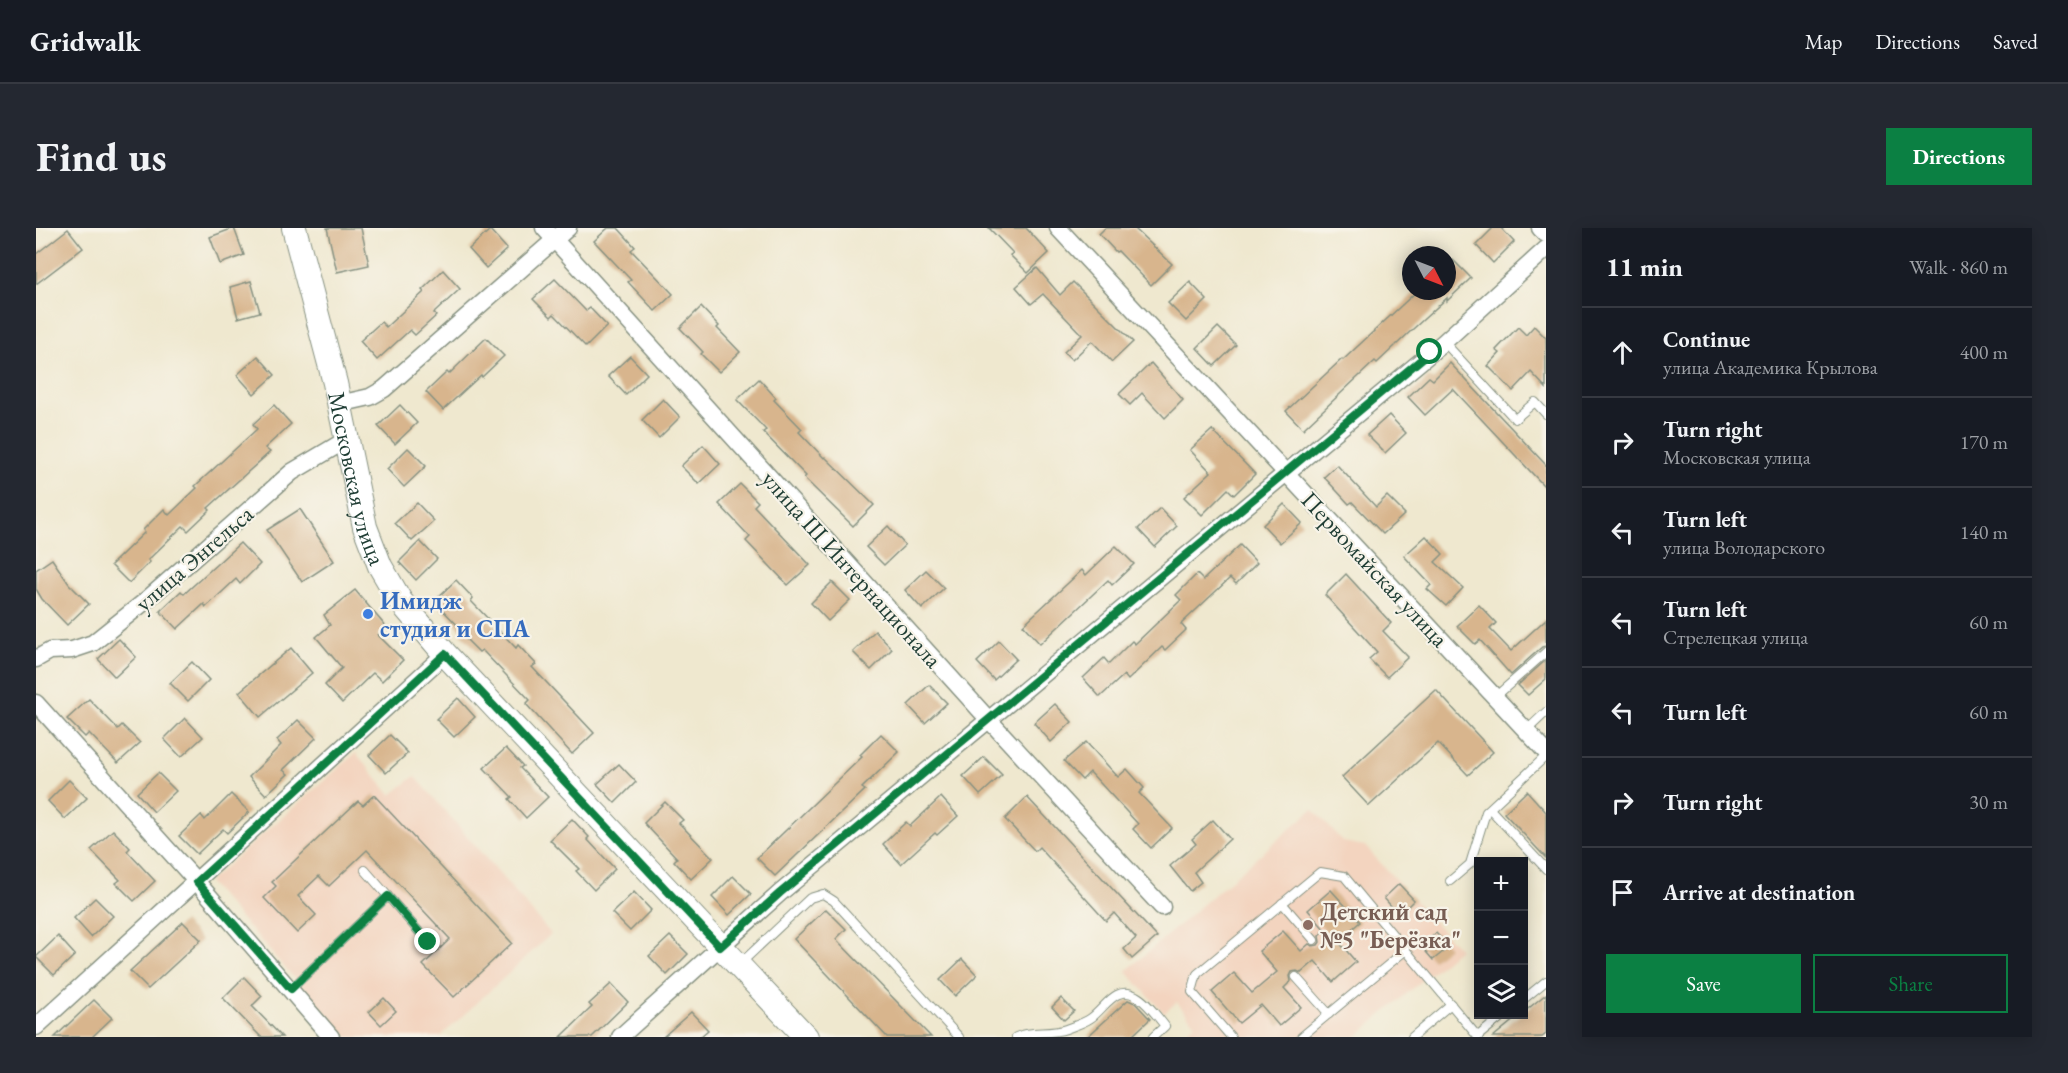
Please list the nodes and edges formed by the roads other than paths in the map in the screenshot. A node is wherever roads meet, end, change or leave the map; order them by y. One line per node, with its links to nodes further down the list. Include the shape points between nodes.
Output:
1 (294, 228): 8 (street, Московская улица)
2 (1058, 228): 11 (street, Первомайская улица)
3 (1540, 228): 5 (street)
4 (556, 232): 8 (street, via 384,389 370,398); 18 (street, улица III Интернационала)
5 (1546, 234)
6 (1546, 249): 7 (street)
7 (1444, 342): 9 (lane, via 1515,419 1535,402); 11 (street)
8 (339, 404): 10 (street, Московская улица)
9 (1546, 414)
10 (346, 440): 13 (street, Московская улица, via 364,527 380,566 401,602); 14 (street, улица Энгельса, via 292,472 93,643 72,650 50,651)
11 (1285, 473): 15 (street, Первомайская улица); 18 (street)
12 (1546, 651): 15 (lane)
13 (445, 654): 25 (street); 31 (street, Московская улица)
14 (36, 659)
15 (1495, 697): 19 (street, Первомайская улица)
16 (36, 703): 25 (street)
17 (1546, 712): 19 (lane)
18 (989, 720): 28 (street, улица III Интернационала); 31 (street)
19 (1526, 731): 20 (street, Первомайская улица)
20 (1546, 754): 21 (lane)
21 (1490, 808): 22 (lane); 24 (lane, via 1470,864)
22 (1546, 869)
23 (365, 870): 26 (lane)
24 (1450, 881)
25 (197, 882): 36 (street); 41 (street)
26 (388, 896): 30 (lane); 36 (lane)
27 (1282, 903): 29 (lane); 32 (lane, via 1320,872 1344,876); 48 (lane, via 1197,974 1192,992)
28 (1162, 908)
29 (1314, 940)
30 (428, 942)
31 (720, 947): 33 (street, Московская улица); 43 (street)
32 (1406, 950): 38 (lane); 39 (lane)
33 (738, 966): 44 (street, Московская улица); 45 (lane, via 810,898 823,894 834,901)
34 (1296, 977): 39 (lane)
35 (1546, 981): 37 (lane)
36 (291, 989): 42 (street)
37 (1528, 996)
38 (1451, 1004): 50 (lane); 51 (lane)
39 (1329, 1014): 49 (lane)
40 (1499, 1019): 51 (lane)
41 (36, 1027)
42 (331, 1037)
43 (620, 1037)
44 (806, 1037)
45 (959, 1037)
46 (1016, 1037): 47 (lane, via 1064,1030 1089,1019 1119,993 1129,993 1138,996 1165,1026)
47 (1153, 1037)
48 (1231, 1037)
49 (1301, 1037)
50 (1412, 1037)
51 (1478, 1037)

